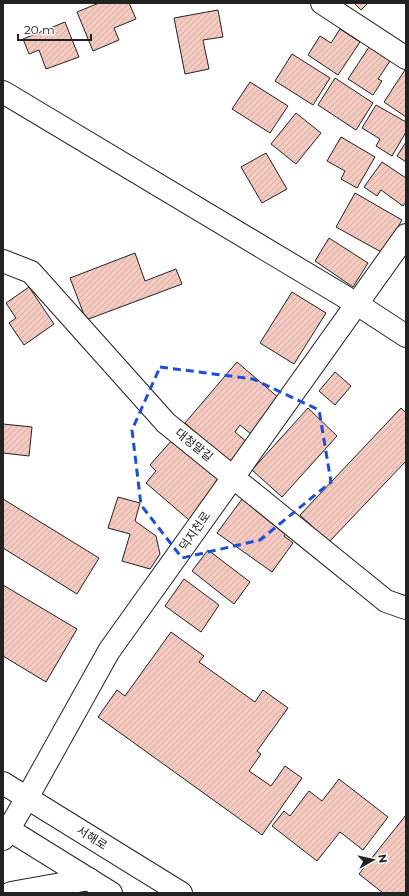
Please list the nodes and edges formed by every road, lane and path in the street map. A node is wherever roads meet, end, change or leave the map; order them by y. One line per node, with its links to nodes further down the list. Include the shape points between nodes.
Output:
1 (322, 3): 2 (street)
2 (406, 58)
3 (3, 92): 6 (street)
4 (406, 235): 6 (street, 덕지천로)
5 (3, 261): 8 (street, 대청말길, via 31,272 166,423)
6 (357, 304): 7 (street); 8 (street, 덕지천로)
7 (406, 336)
8 (233, 476): 9 (street, 대청말길, via 386,601); 11 (street, 덕지천로, via 110,651)
9 (406, 608)
10 (3, 783): 11 (street, 서해로)
11 (28, 798): 12 (street, 덕지천로); 16 (street, 서해로)
12 (5, 831): 13 (street)
13 (89, 879): 14 (street); 15 (street)
14 (11, 893)
15 (111, 893)
16 (181, 893)

